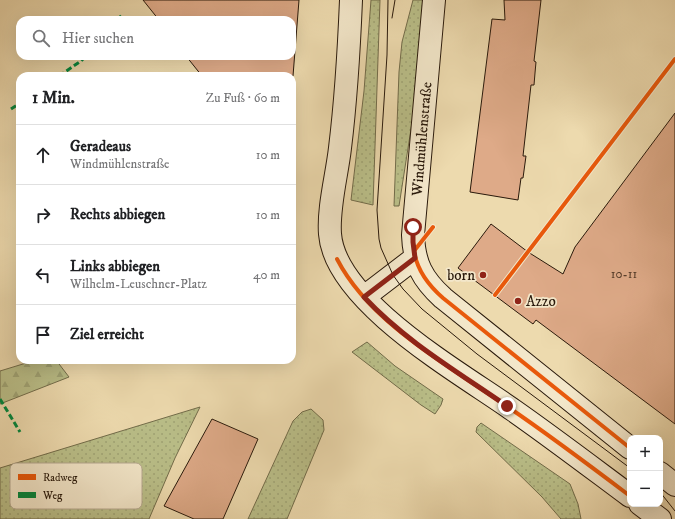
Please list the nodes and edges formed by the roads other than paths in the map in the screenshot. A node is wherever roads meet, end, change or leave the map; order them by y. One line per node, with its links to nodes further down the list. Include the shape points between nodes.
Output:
1 (351, 0): 4 (street, via 346,97 330,226 333,250 337,259)
2 (434, 0): 3 (street, Windmühlenstraße, via 413,235)
3 (415, 258): 4 (street); 5 (street, Windmühlenstraße, via 420,271 433,289)
4 (364, 297): 8 (street, via 401,332)
5 (627, 446)
6 (663, 475): 7 (street)
7 (675, 485)
8 (627, 494)
9 (644, 507): 10 (street)
10 (660, 519)

